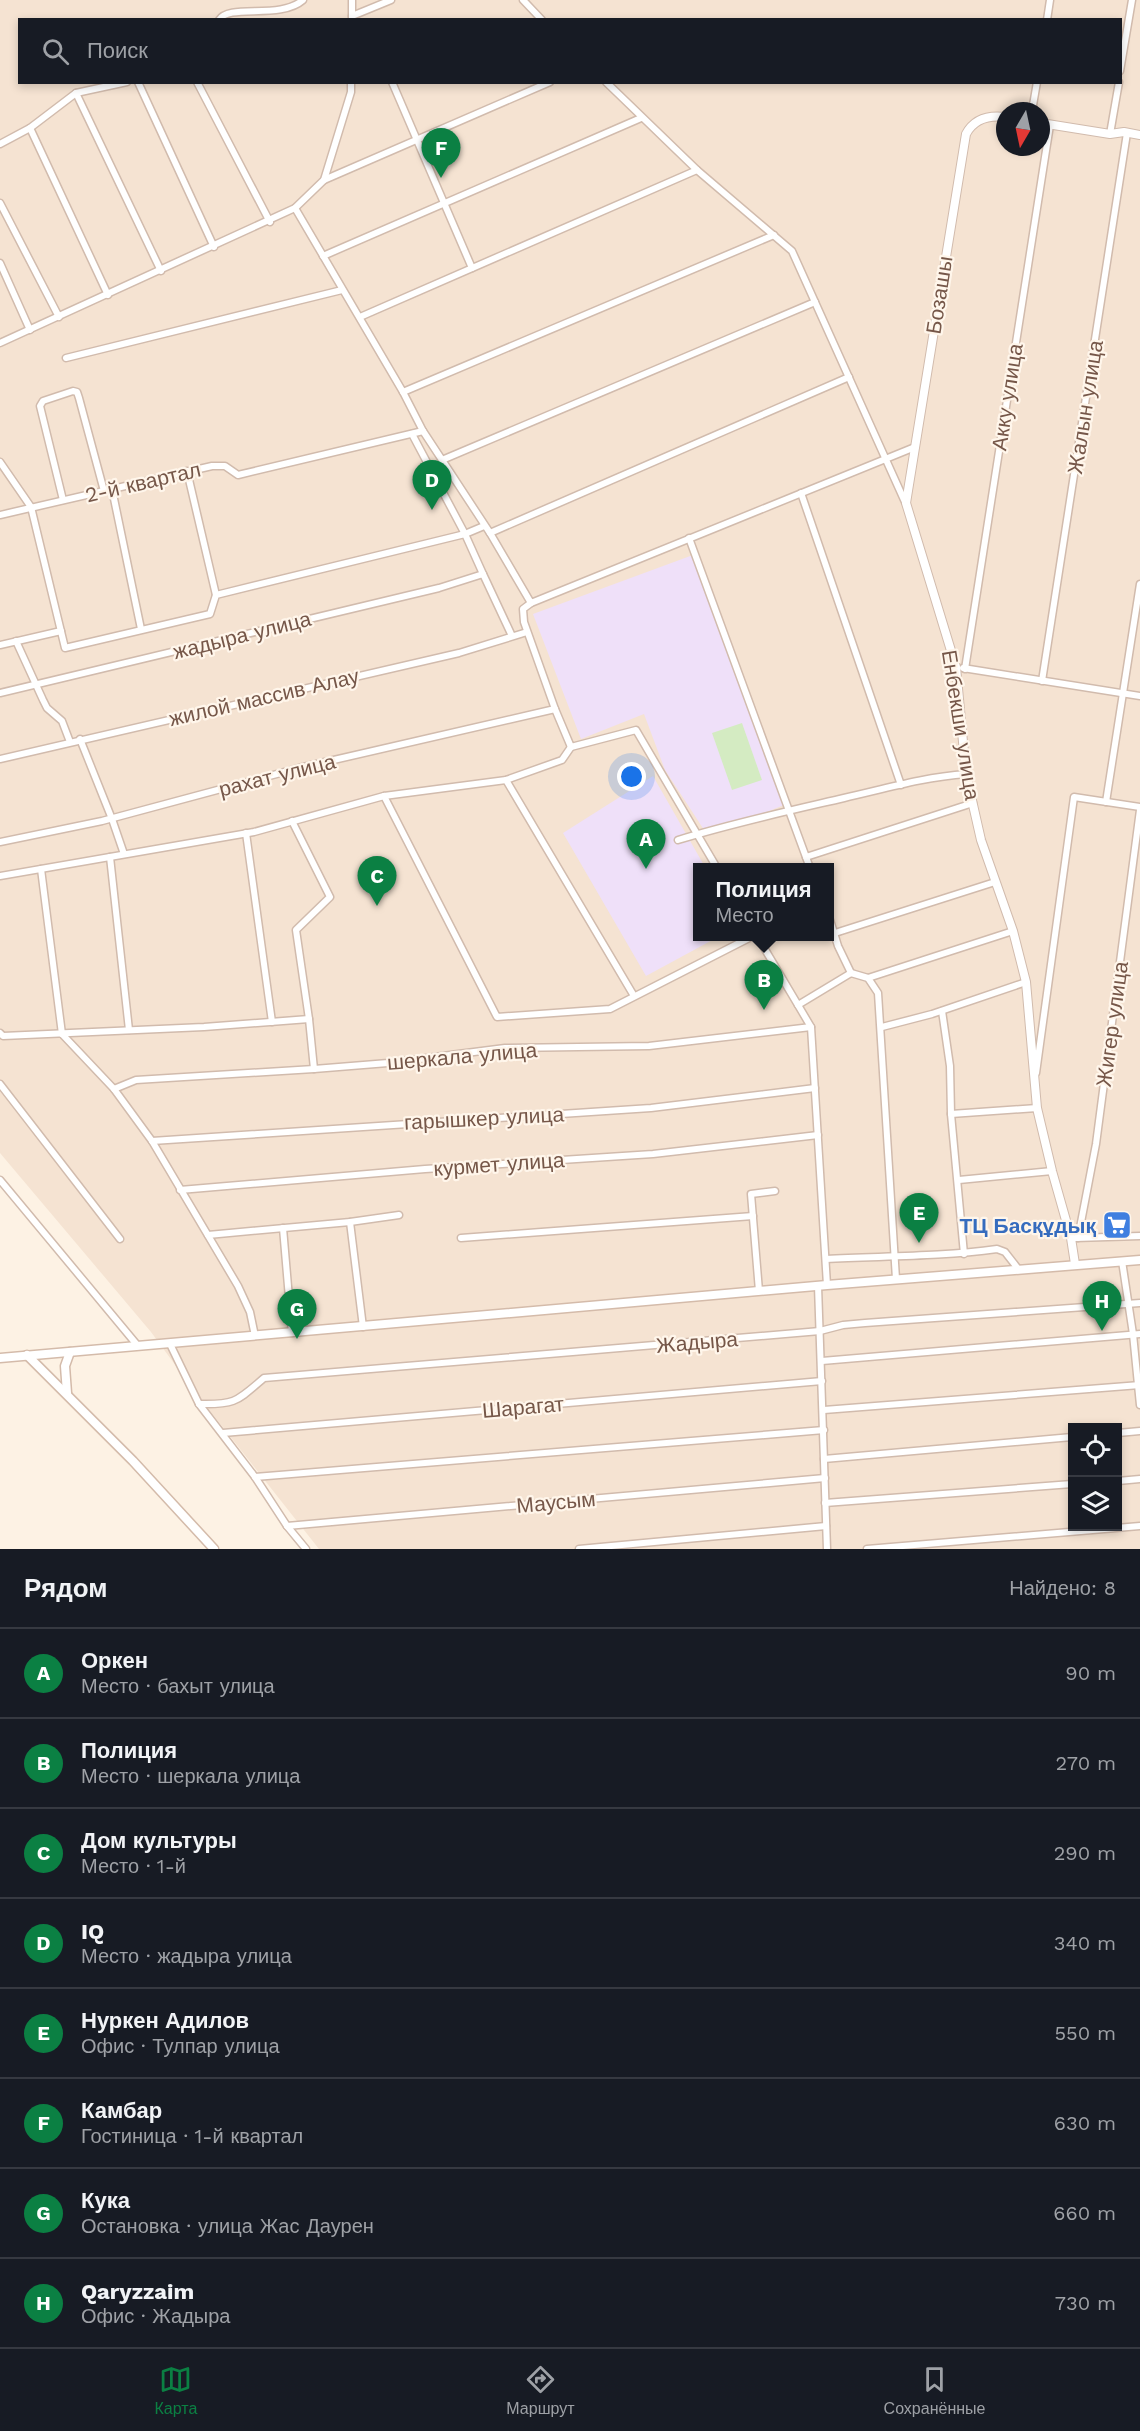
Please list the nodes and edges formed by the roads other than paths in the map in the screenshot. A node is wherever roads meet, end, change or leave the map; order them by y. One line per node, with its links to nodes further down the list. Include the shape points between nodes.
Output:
1 (303, 0): 7 (street, via 290,9 229,12)
2 (352, 0): 8 (street)
3 (391, 0): 8 (street)
4 (523, 0): 9 (street)
5 (1050, 0): 10 (street)
6 (1132, 0): 11 (street)
7 (222, 18)
8 (352, 18)
9 (540, 18)
10 (1047, 18)
11 (1122, 59)
12 (118, 84): 21 (street)
13 (139, 84): 40 (street)
14 (198, 84): 38 (street)
15 (351, 84): 34 (street)
16 (393, 84): 30 (street)
17 (546, 84): 30 (street)
18 (608, 84): 24 (street)
19 (1037, 84): 22 (street)
20 (1119, 84): 28 (street)
21 (76, 93): 26 (street); 44 (street)
22 (1034, 102)
23 (996, 116): 57 (street, Бозашы, via 979,120 966,134)
24 (641, 118): 33 (street); 36 (street)
25 (1050, 125): 28 (street)
26 (30, 128): 31 (street); 46 (street)
27 (1127, 133): 28 (street); 29 (street); 84 (street, Жалын улица)
28 (1110, 134)
29 (1140, 135)
30 (416, 142): 34 (street); 36 (street)
31 (0, 144)
32 (1045, 156): 83 (street, Акку улица)
33 (697, 170): 39 (street); 43 (street)
34 (324, 180): 37 (street)
35 (0, 202): 48 (street)
36 (444, 205): 41 (street); 43 (street)
37 (295, 208): 38 (street); 41 (street)
38 (270, 222): 40 (street)
39 (774, 236): 47 (street, via 792,251); 54 (street)
40 (214, 247): 44 (street)
41 (323, 256): 45 (street)
42 (0, 263): 50 (street)
43 (472, 268): 49 (street)
44 (161, 271): 46 (street)
45 (342, 290): 49 (street); 52 (street)
46 (108, 295): 48 (street)
47 (815, 302): 53 (street); 59 (street)
48 (59, 317): 50 (street)
49 (360, 317): 54 (street)
50 (30, 330): 51 (street)
51 (0, 343)
52 (66, 358)
53 (849, 377): 58 (street); 70 (street)
54 (403, 392): 55 (street)
55 (423, 431): 56 (street, 2-й квартал); 59 (street)
56 (411, 434): 61 (street, 2-й квартал, via 238,475 221,466); 71 (street)
57 (915, 447): 58 (street); 66 (street, Бозашы)
58 (886, 459): 64 (street); 66 (street)
59 (442, 460): 69 (street)
60 (0, 462): 67 (street)
61 (187, 471): 62 (street, 2-й квартал); 75 (street)
62 (112, 489): 63 (street, 2-й квартал); 77 (street)
63 (104, 491): 65 (street, 2-й квартал); 65 (street, via 79,398 73,391 43,401 40,406)
64 (801, 493): 72 (street); 96 (street)
65 (63, 500): 67 (street, 2-й квартал)
66 (906, 502): 83 (street, Енбекши улица)
67 (31, 507): 68 (street, 2-й квартал); 78 (street)
68 (0, 515)
69 (484, 526): 70 (street); 71 (street)
70 (490, 533): 76 (street)
71 (465, 534): 73 (street); 75 (street)
72 (690, 538): 76 (street); 101 (street)
73 (483, 574): 80 (street); 85 (street, жадыра улица, via 427,591)
74 (1140, 584): 87 (street)
75 (216, 596): 77 (street, via 210,614)
76 (531, 603): 79 (street, via 522,615)
77 (141, 629): 78 (street, via 65,648)
78 (61, 631): 81 (street)
79 (527, 632): 80 (street, жилой массив Алау); 89 (street)
80 (512, 636): 90 (street, жилой массив Алау, via 459,653)
81 (16, 641): 82 (street); 85 (street)
82 (0, 645)
83 (960, 668): 84 (street); 94 (street, Енбекши улица)
84 (1042, 681): 87 (street)
85 (36, 685): 86 (street, жадыра улица); 91 (street, via 47,708 62,721)
86 (0, 693)
87 (1123, 693): 88 (street); 98 (street)
88 (1140, 696)
89 (555, 709): 92 (street); 102 (street, рахат улица, via 299,768)
90 (80, 739): 91 (street, жилой массив Алау); 102 (street)
91 (70, 742): 93 (street, жилой массив Алау)
92 (571, 747): 95 (street, via 562,760); 105 (street, via 636,730)
93 (0, 759)
94 (966, 774): 96 (street); 99 (street, Енбекши улица)
95 (506, 780): 97 (street); 123 (street)
96 (901, 785): 101 (street)
97 (384, 796): 103 (street); 123 (street, via 497,1017 610,1009)
98 (1106, 802): 100 (street); 138 (street, Енбекши улица, via 1074,797)
99 (973, 803): 110 (street); 115 (street, Енбекши улица)
100 (1140, 808): 155 (street, Жигер улица, via 1096,1144)
101 (788, 811): 105 (street); 110 (street)
102 (112, 819): 107 (street, рахат улица); 108 (street)
103 (292, 821): 104 (street); 126 (street, via 330,897 296,930)
104 (246, 833): 108 (street); 127 (street)
105 (697, 834): 106 (street); 111 (street)
106 (678, 840)
107 (0, 842)
108 (124, 854): 109 (street)
109 (110, 857): 113 (street); 130 (street)
110 (806, 857): 112 (street)
111 (715, 863)
112 (808, 863)
113 (41, 869): 114 (street); 132 (street)
114 (0, 876)
115 (995, 882): 116 (street, Енбекши улица); 117 (street)
116 (1013, 931): 121 (street); 122 (street, Енбекши улица)
117 (835, 933): 120 (street)
118 (745, 941): 123 (street)
119 (758, 941): 124 (street)
120 (851, 973): 121 (street); 124 (street)
121 (868, 978): 129 (street, via 878,993)
122 (1026, 982): 125 (street); 138 (street, Енбекши улица)
123 (634, 996)
124 (798, 1005): 128 (street)
125 (942, 1011): 129 (street); 140 (street, via 950,1066)
126 (309, 1019): 127 (street); 134 (street)
127 (272, 1022): 130 (street)
128 (811, 1027): 134 (street, шеркала улица, via 649,1046 505,1048); 136 (street)
129 (882, 1027): 158 (street)
130 (129, 1030): 132 (street)
131 (2, 1034): 132 (street); 133 (street)
132 (62, 1034): 137 (street)
133 (0, 1045)
134 (314, 1069): 137 (street, шеркала улица, via 136,1080)
135 (0, 1084): 156 (street)
136 (815, 1088): 141 (street); 142 (street, гарышкер улица, via 651,1108)
137 (114, 1089): 142 (street)
138 (1034, 1089): 139 (street, Енбекши улица)
139 (1037, 1108): 140 (street); 143 (street, Енбекши улица)
140 (951, 1114): 145 (street)
141 (818, 1135): 146 (street, курмет улица, via 653,1154); 159 (street)
142 (152, 1140): 146 (street)
143 (1052, 1171): 145 (street); 155 (street, Енбекши улица)
144 (0, 1180): 175 (street)
145 (959, 1180): 157 (street)
146 (180, 1190): 152 (street)
147 (775, 1191): 149 (street, via 751,1194)
148 (399, 1215): 150 (street)
149 (753, 1216): 154 (street); 166 (street)
150 (350, 1222): 151 (street); 169 (street)
151 (283, 1228): 152 (street); 171 (street)
152 (207, 1235): 173 (street, via 238,1286)
153 (1140, 1236): 155 (street)
154 (461, 1238)
155 (1074, 1238): 162 (street, Енбекши улица)
156 (120, 1239)
157 (964, 1254): 158 (street); 163 (street, via 1002,1250)
158 (895, 1255): 159 (street); 164 (street)
159 (826, 1259): 165 (street)
160 (1140, 1260): 161 (main road)
161 (1122, 1261): 162 (main road); 168 (street)
162 (1075, 1264): 163 (main road)
163 (1019, 1270): 164 (main road)
164 (896, 1279): 165 (main road)
165 (823, 1285): 166 (main road); 170 (street)
166 (759, 1291): 169 (main road)
167 (1140, 1303): 168 (street, Жадыра)
168 (1128, 1304): 170 (street, Жадыра, via 865,1323); 172 (street)
169 (363, 1327): 171 (main road)
170 (820, 1331): 179 (street); 183 (street, Жадыра, via 264,1378 236,1401)
171 (292, 1333): 173 (main road)
172 (1137, 1334): 179 (street); 181 (street)
173 (255, 1336): 174 (main road)
174 (170, 1344): 175 (main road); 183 (street)
175 (138, 1346): 176 (main road)
176 (70, 1352): 177 (main road); 182 (main road, via 65,1366)
177 (27, 1355): 178 (main road); 182 (main road)
178 (0, 1358)
179 (822, 1361): 180 (street)
180 (822, 1381): 185 (street); 189 (street, Шарагат)
181 (1139, 1385): 184 (street); 185 (street)
182 (67, 1394): 201 (main road)
183 (199, 1404): 189 (street)
184 (1140, 1405)
185 (824, 1410): 186 (street)
186 (824, 1430): 191 (street); 192 (street)
187 (1140, 1431): 188 (street)
188 (1122, 1432)
189 (223, 1433): 192 (street)
190 (1068, 1437): 191 (street)
191 (824, 1459): 193 (street)
192 (255, 1477): 198 (street)
193 (825, 1478): 197 (street); 198 (street, Маусым)
194 (1140, 1479): 195 (street)
195 (1122, 1481)
196 (1068, 1484): 197 (street)
197 (825, 1503): 199 (street)
198 (287, 1526): 202 (street)
199 (825, 1526): 203 (street); 204 (street)
200 (1140, 1526): 205 (street)
201 (214, 1549)
202 (306, 1549)
203 (579, 1549)
204 (827, 1549)
205 (867, 1549)

